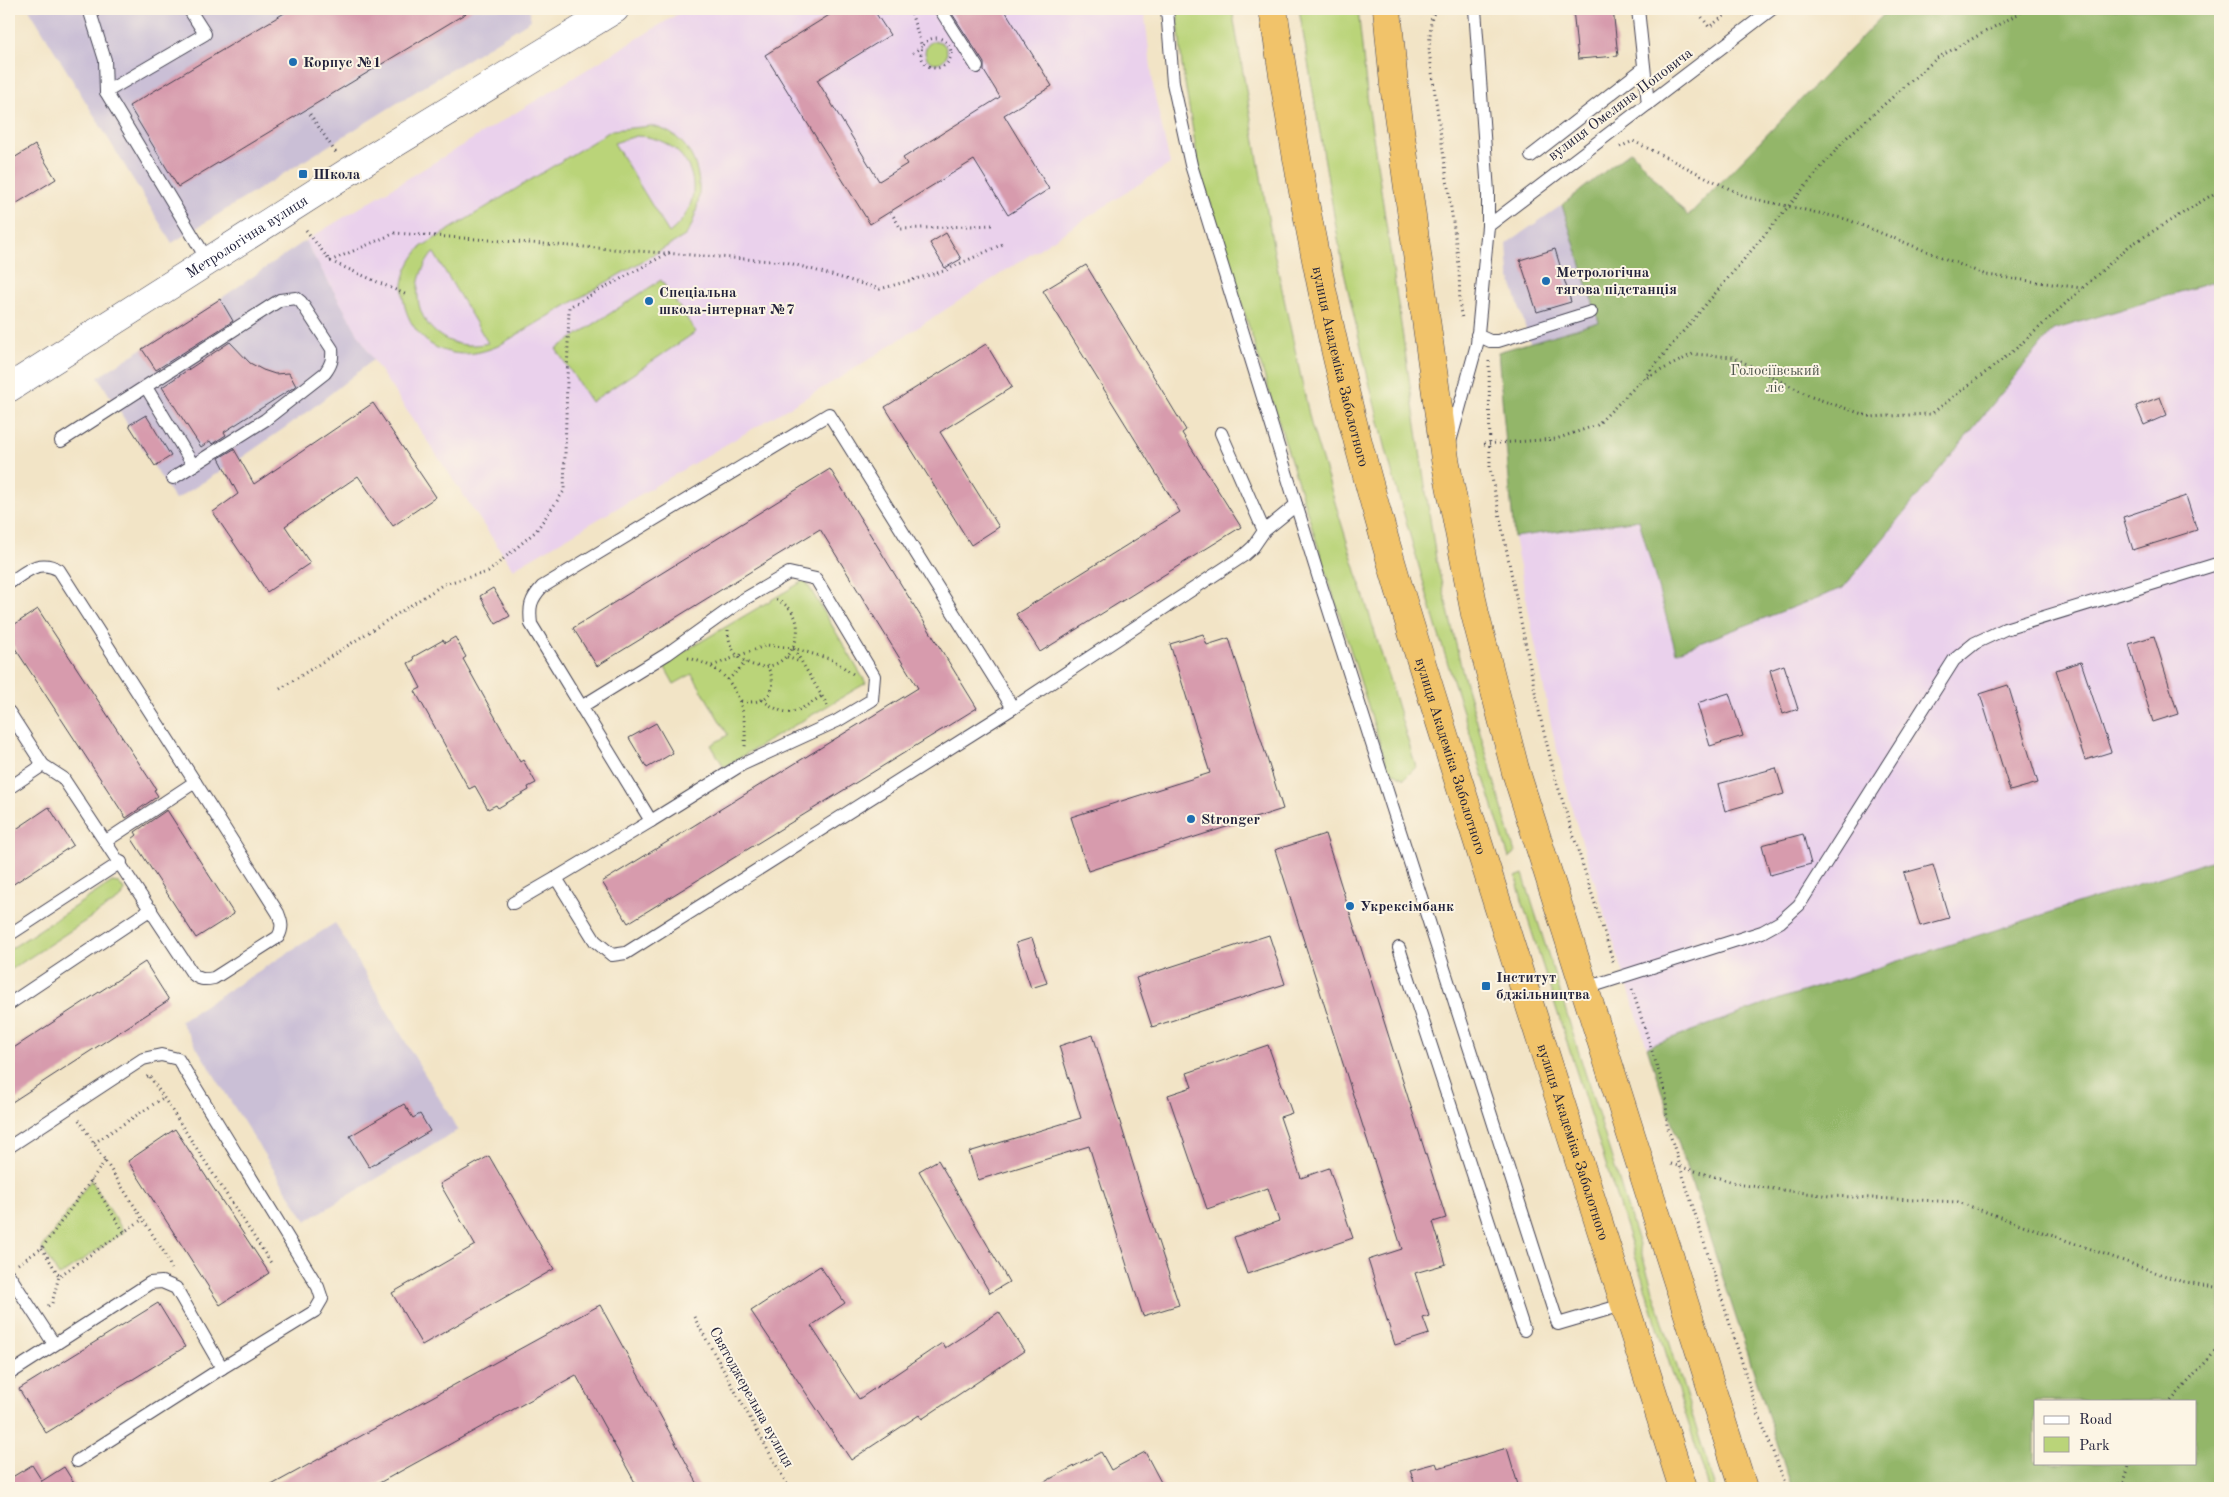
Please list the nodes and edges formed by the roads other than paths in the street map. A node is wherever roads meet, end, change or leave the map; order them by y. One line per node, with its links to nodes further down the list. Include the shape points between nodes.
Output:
1 (89, 9): 13 (lane, via 105,60)
2 (189, 9): 13 (lane, via 205,34)
3 (616, 9): 17 (street, Метрологічна вулиця)
4 (940, 9): 11 (lane)
5 (1167, 9): 27 (lane, via 1173,83 1191,165)
6 (1273, 9): 49 (highway, вулиця Академіка Заболотного, via 1298,174 1360,450 1519,978)
7 (1387, 9): 24 (highway, via 1394,85)
8 (1475, 9): 16 (lane)
9 (1638, 9): 12 (lane)
10 (1772, 9): 14 (lane, вулиця Омеляна Поповича)
11 (977, 67)
12 (1644, 68): 14 (lane); 15 (lane)
13 (106, 92): 17 (lane)
14 (1648, 104): 16 (lane, вулиця Омеляна Поповича)
15 (1531, 156)
16 (1488, 226): 19 (lane)
17 (208, 261): 21 (street, Метрологічна вулиця)
18 (1591, 312): 19 (lane, via 1498,340)
19 (1477, 340): 24 (lane)
20 (146, 387): 23 (lane); 25 (lane); 25 (lane, via 287,298 301,302 332,350 333,357 326,373 265,420)
21 (9, 388)
22 (1221, 432): 28 (lane)
23 (61, 441)
24 (1445, 459): 45 (highway, via 1492,683)
25 (193, 465): 26 (lane)
26 (173, 478)
27 (1296, 505): 28 (lane); 49 (lane, via 1558,1324)
28 (1264, 531): 32 (lane, via 1243,556)
29 (2220, 563): 45 (lane, via 2005,628 1975,643 1954,660 1799,905 1789,915 1762,932)
30 (9, 583): 35 (lane, via 37,566 52,566 59,570)
31 (581, 707): 32 (lane, via 531,624 533,596 542,587 829,414); 37 (lane); 37 (lane, via 668,654 746,598 789,573 816,579 874,676 872,700 837,721 741,765)
32 (1013, 708): 40 (lane, via 626,953 612,955 595,941)
33 (9, 712): 34 (lane)
34 (43, 765): 36 (lane); 38 (lane, via 63,778)
35 (195, 782): 38 (lane); 42 (lane, via 278,913 282,931 278,937 214,978 198,979)
36 (9, 788)
37 (651, 821): 40 (lane)
38 (106, 841): 39 (lane)
39 (120, 862): 42 (lane); 43 (lane)
40 (556, 878): 41 (lane)
41 (513, 903)
42 (151, 909): 46 (lane)
43 (9, 934)
44 (1399, 948): 50 (lane)
45 (1583, 989): 56 (highway)
46 (9, 1004)
47 (9, 1147): 52 (lane, via 143,1059 160,1055 178,1059 318,1287 322,1299 315,1311)
48 (9, 1275): 51 (lane)
49 (1626, 1304): 55 (highway, вулиця Академіка Заболотного)
50 (1524, 1330)
51 (54, 1344): 52 (lane, via 150,1283 162,1282 176,1288); 53 (lane)
52 (222, 1368): 54 (lane)
53 (9, 1374)
54 (77, 1461)
55 (1683, 1488)
56 (1743, 1488)

